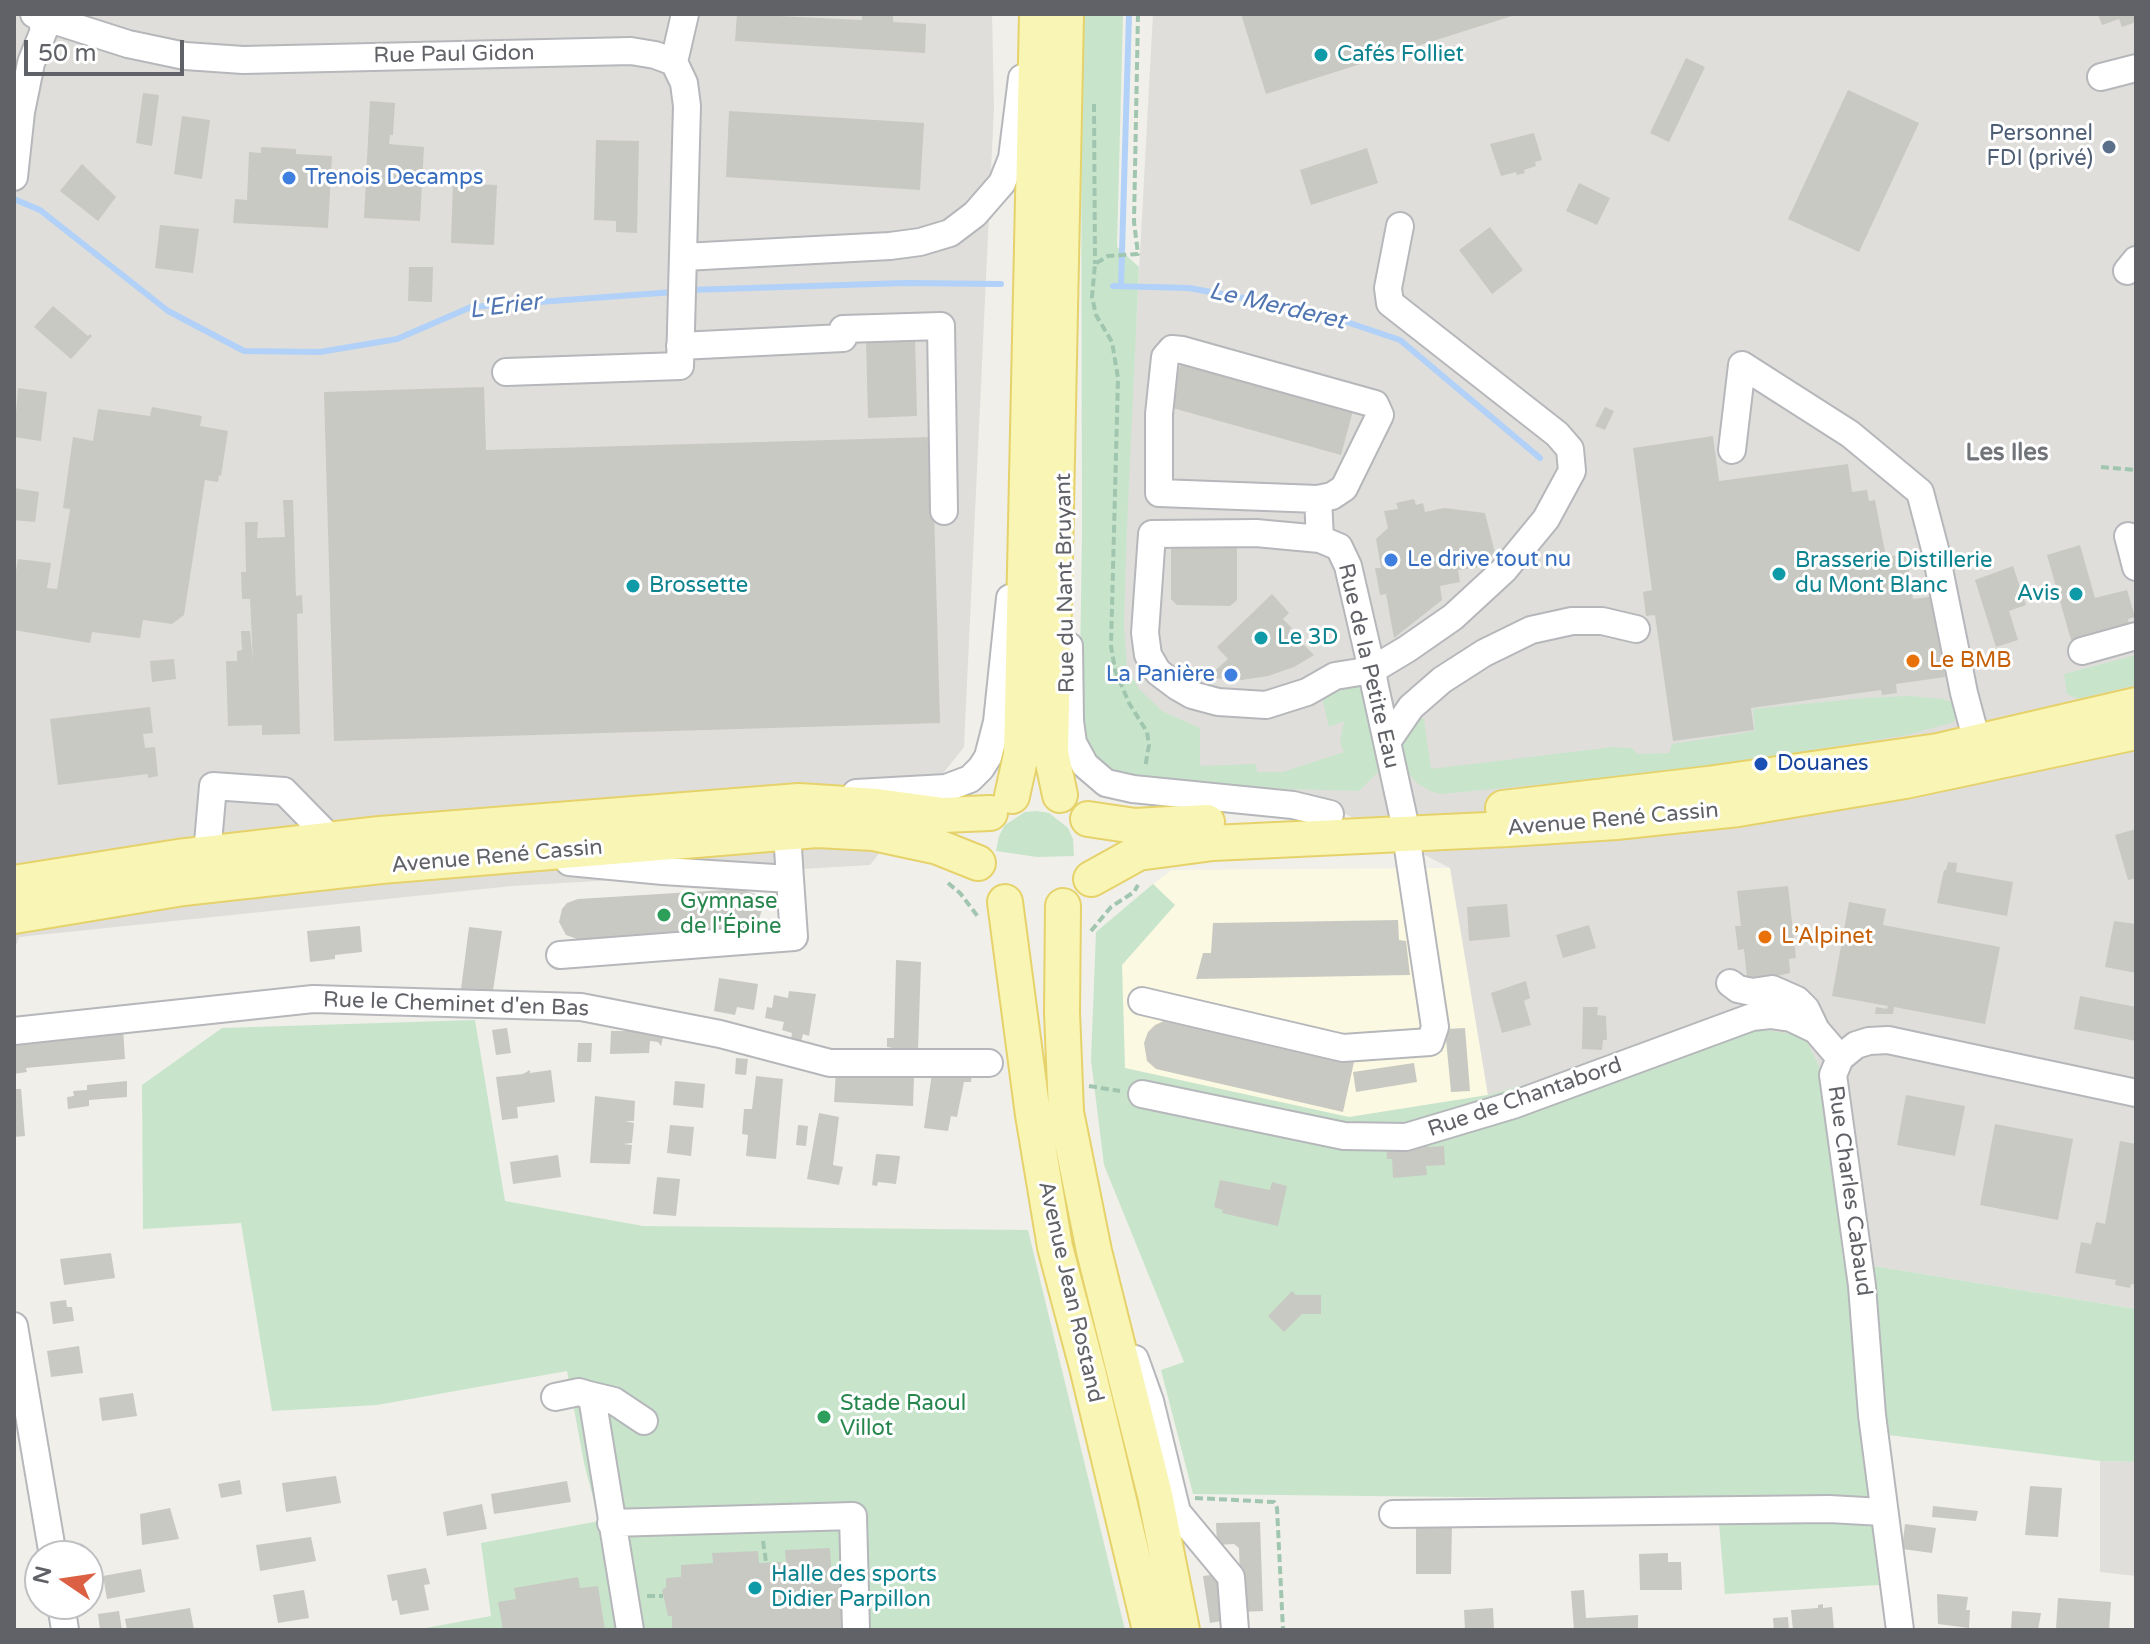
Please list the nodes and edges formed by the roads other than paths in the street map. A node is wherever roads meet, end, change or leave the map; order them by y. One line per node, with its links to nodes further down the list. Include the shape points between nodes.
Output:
1 (685, 14): 5 (street)
2 (1034, 14): 10 (street, via 1012,158 1002,183 964,224 920,242); 14 (main road, Rue du Nant Bruyant)
3 (1066, 14): 12 (main road, Rue du Nant Bruyant)
4 (38, 15): 5 (street, Rue Paul Gidon, via 185,56 243,60 631,51); 8 (street, via 44,30 31,63)
5 (674, 62): 10 (street, via 687,106)
6 (2136, 68): 7 (street)
7 (2101, 77)
8 (14, 177)
9 (1400, 226): 24 (street, via 1390,303 1557,434 1570,449 1572,471 1546,519 1504,570 1453,617)
10 (684, 257): 11 (street)
11 (680, 336): 13 (street, via 680,366); 17 (street, via 843,338 843,329 941,326)
12 (1059, 343): 30 (street, Rue du Nant Bruyant, via 1073,743 1085,765 1106,783); 31 (main road, Rue du Nant Bruyant, via 1051,753)
13 (506, 372)
14 (1029, 411): 29 (street, Rue du Nant Bruyant, via 997,722); 33 (main road, Rue du Nant Bruyant, via 1021,755)
15 (1732, 450): 28 (street, via 1742,365 1850,434 1920,492)
16 (1318, 499): 16 (street, via 1159,493 1159,414 1165,357 1172,349 1375,404 1380,415 1344,488); 19 (street)
17 (944, 511)
18 (2128, 536): 20 (street)
19 (1320, 539): 24 (street, Rue de la Petite Eau, via 1339,547 1348,566); 24 (street, Rue de la Petite Eau, via 1256,533 1152,534 1148,655 1158,672 1192,695 1218,702 1266,705 1335,676)
20 (2136, 567)
21 (1636, 629): 27 (street, via 1572,621 1531,630 1442,680 1411,707)
22 (2136, 636): 23 (street)
23 (2082, 651)
24 (1372, 670): 27 (street, Rue de la Petite Eau)
25 (2136, 705): 28 (main road, Avenue René Cassin)
26 (2136, 732): 28 (main road, Avenue René Cassin)
27 (1387, 742): 36 (street, Rue de la Petite Eau)
28 (1980, 753): 36 (main road, Avenue René Cassin, via 1905,781 1738,809 1616,822)
29 (981, 768): 32 (street, Avenue René Cassin, via 970,779 946,788)
30 (1133, 789): 34 (street, Avenue René Cassin, via 1293,805)
31 (1060, 795): 33 (main road, via 1036,791); 35 (main road)
32 (799, 801): 33 (main road, Avenue René Cassin, via 943,815); 38 (main road, Avenue René Cassin)
33 (1001, 805): 41 (main road, via 978,837)
34 (1330, 814): 35 (main road, Avenue René Cassin, via 1135,826); 36 (main road, Avenue René Cassin)
35 (1088, 819): 43 (main road, via 1096,838)
36 (1404, 825): 43 (main road, Avenue René Cassin, via 1138,853); 50 (street, Rue de la Petite Eau, via 1435,1027 1430,1042 1343,1048)
37 (787, 833): 40 (main road, Avenue René Cassin); 41 (main road, Avenue René Cassin, via 873,833 938,847); 42 (street)
38 (331, 839): 39 (main road, Avenue René Cassin); 39 (street, via 284,791 213,786)
39 (207, 854): 44 (main road, Avenue René Cassin)
40 (510, 856): 42 (street); 47 (main road, Avenue René Cassin, via 183,888)
41 (978, 863): 45 (main road, Avenue Jean Rostand, via 987,885)
42 (790, 879): 48 (street, via 794,937)
43 (1091, 879): 46 (main road)
44 (14, 883)
45 (1005, 902): 46 (main road, via 1023,910); 68 (main road, Avenue Jean Rostand, via 1055,1247)
46 (1063, 906): 57 (main road, Avenue Jean Rostand, via 1066,1112)
47 (14, 916)
48 (560, 955)
49 (1730, 983): 51 (street, via 1752,992 1772,989 1797,1000)
50 (1142, 1001)
51 (1816, 1030): 53 (street, Rue de Chantabord); 56 (street, Rue de Chantabord, via 1791,1018 1752,1017 1513,1105 1406,1137 1344,1136)
52 (14, 1031): 54 (street, Rue le Cheminet d'en Bas, via 313,999 581,1007 720,1034 830,1063)
53 (1840, 1058): 55 (street, Rue Charles Cabaud, via 1856,1045 1888,1040); 62 (street, Rue Charles Cabaud, via 1833,1075 1862,1286)
54 (989, 1063)
55 (2136, 1093)
56 (1142, 1094)
57 (1094, 1251): 69 (main road, Avenue Jean Rostand, via 1155,1495); 70 (street, via 1150,1401 1177,1512 1231,1577)
58 (14, 1326): 65 (street)
59 (589, 1395): 60 (street); 61 (street, via 614,1401); 64 (street)
60 (555, 1397)
61 (644, 1421)
62 (1883, 1512): 63 (street); 71 (street, Rue Charles Cabaud)
63 (1393, 1514)
64 (611, 1523): 66 (street); 67 (street, via 853,1516)
65 (50, 1540)
66 (630, 1630)
67 (856, 1630)
68 (1150, 1630)
69 (1182, 1630)
70 (1235, 1630)
71 (1900, 1630)

